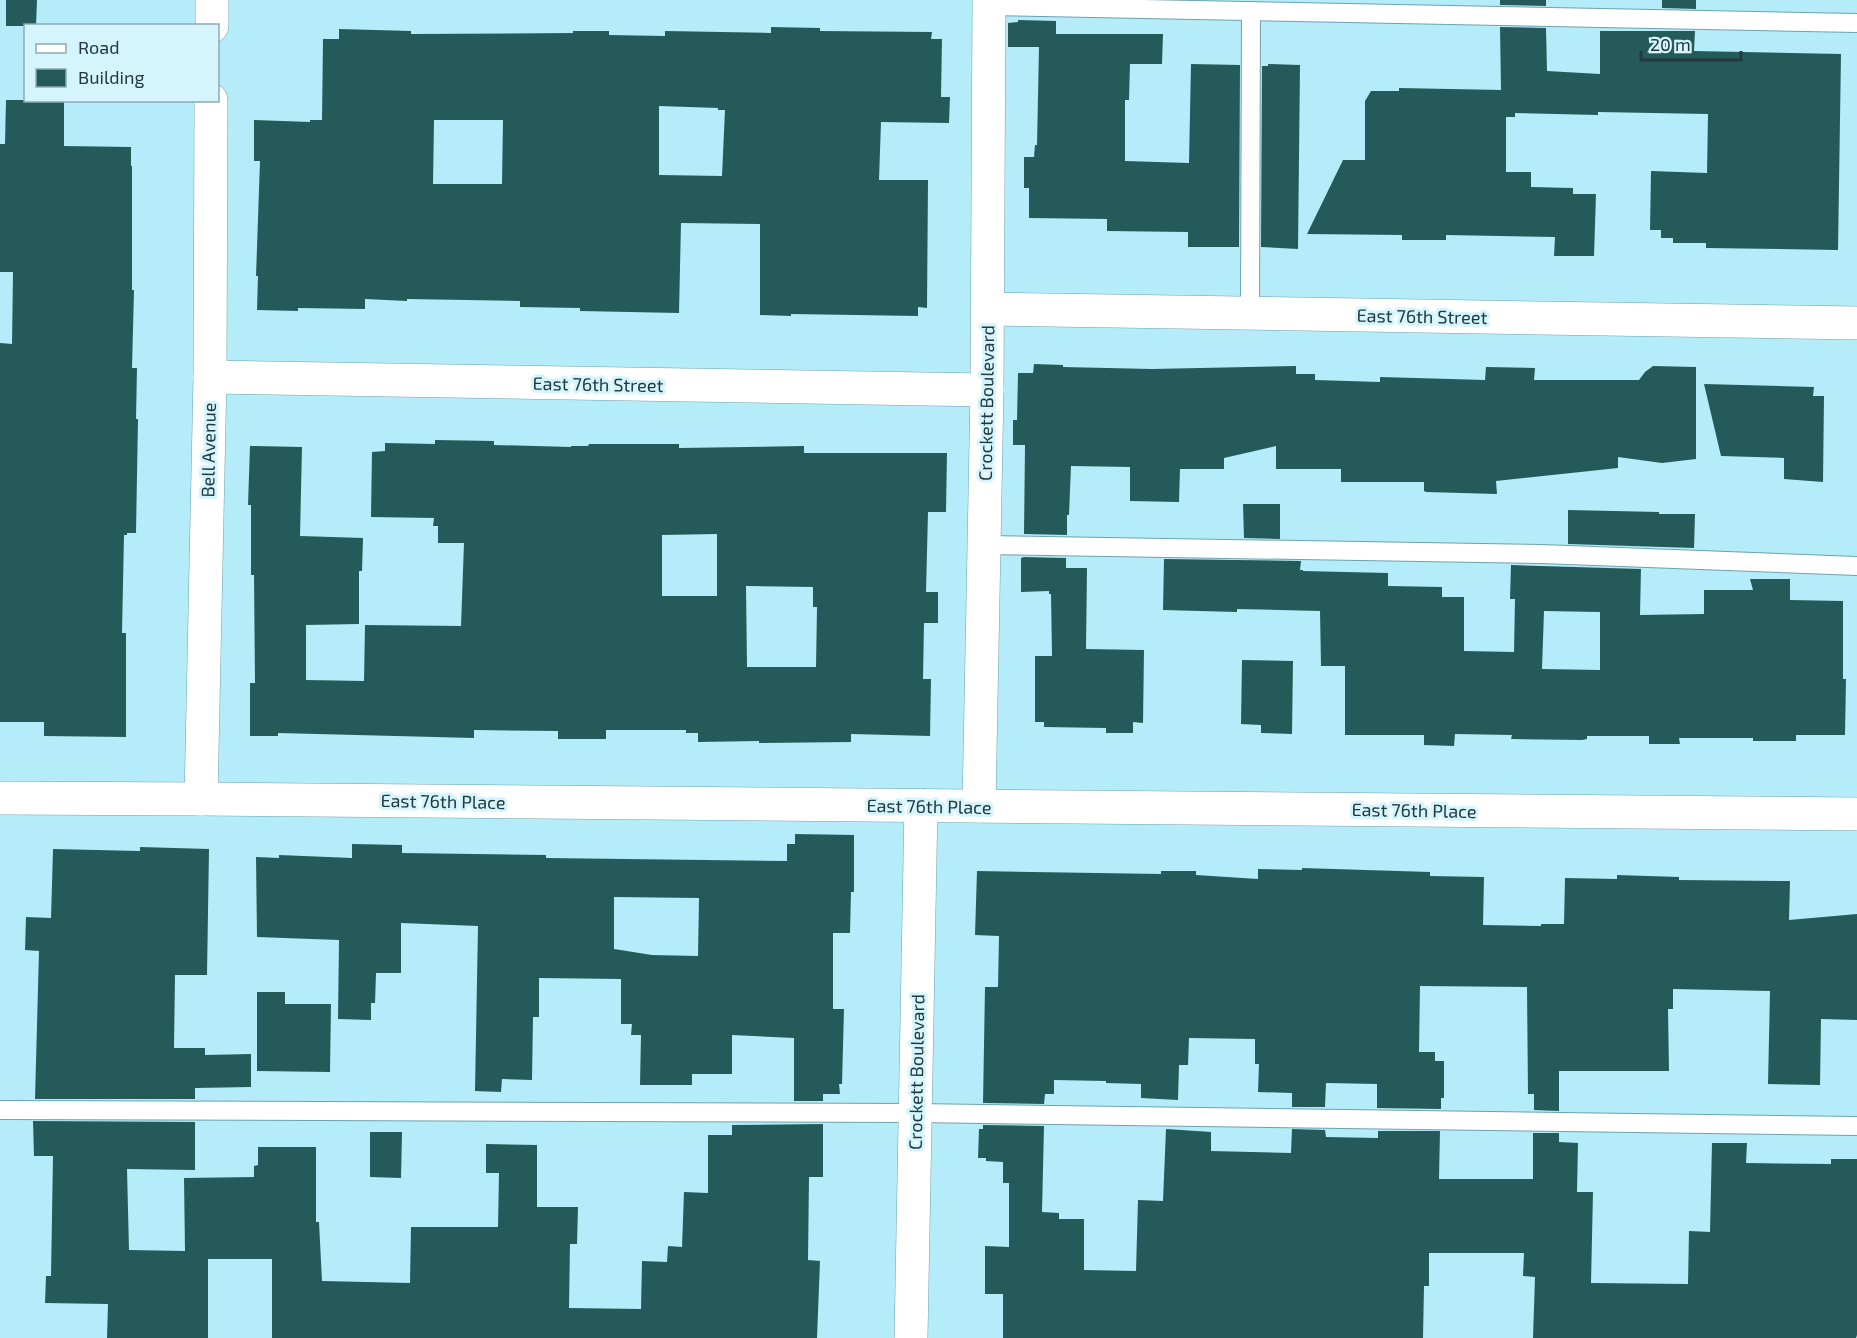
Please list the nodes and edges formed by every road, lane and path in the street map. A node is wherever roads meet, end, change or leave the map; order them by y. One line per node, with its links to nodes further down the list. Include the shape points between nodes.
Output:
1 (212, 0): 6 (street)
2 (989, 3): 3 (lane); 8 (street, Crockett Boulevard)
3 (1189, 5): 4 (lane)
4 (1251, 11): 5 (lane); 9 (lane)
5 (1857, 23)
6 (212, 24)
7 (211, 102): 11 (street, Bell Avenue)
8 (988, 309): 9 (street, East 76th Street); 12 (street, Crockett Boulevard)
9 (1250, 313): 10 (street, East 76th Street)
10 (1857, 323)
11 (210, 377): 12 (street, East 76th Street); 16 (street, Bell Avenue)
12 (987, 390): 13 (street, Crockett Boulevard)
13 (984, 545): 14 (lane, via 1529,554); 18 (street, Crockett Boulevard)
14 (1857, 566)
15 (0, 798): 16 (street, East 76th Place)
16 (201, 799): 17 (street, East 76th Place)
17 (921, 806): 18 (street, East 76th Place); 21 (street, Crockett Boulevard)
18 (979, 806): 19 (street, East 76th Place)
19 (1857, 814)
20 (0, 1110): 21 (lane)
21 (915, 1113): 22 (lane); 23 (street, Crockett Boulevard)
22 (1857, 1126)
23 (911, 1338)

